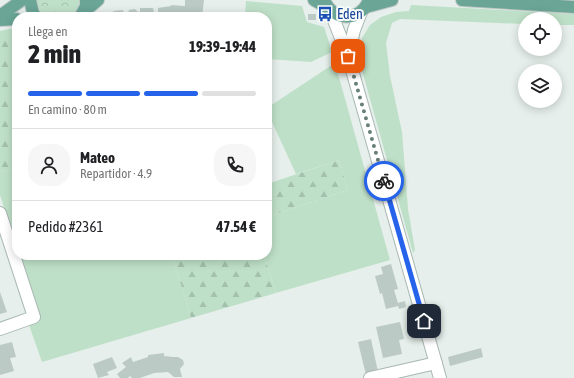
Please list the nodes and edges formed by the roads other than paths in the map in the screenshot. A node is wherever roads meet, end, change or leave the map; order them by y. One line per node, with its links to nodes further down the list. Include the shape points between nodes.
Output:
1 (22, 0): 12 (main road)
2 (30, 0): 11 (main road)
3 (98, 0): 10 (main road)
4 (314, 0): 7 (main road)
5 (392, 0): 8 (main road)
6 (462, 0): 9 (main road)
7 (327, 6): 8 (main road, via 335,14 349,17); 15 (street)
8 (366, 6): 15 (street, via 354,30)
9 (574, 6)
10 (83, 10)
11 (33, 12)
12 (0, 16)
13 (12, 19): 14 (main road)
14 (0, 20)
15 (348, 56): 20 (street)
16 (0, 213): 17 (street)
17 (12, 250)
18 (15, 260): 19 (street, via 34,318)
19 (0, 328)
20 (436, 363): 21 (street); 22 (street)
21 (370, 378)
22 (440, 378)

